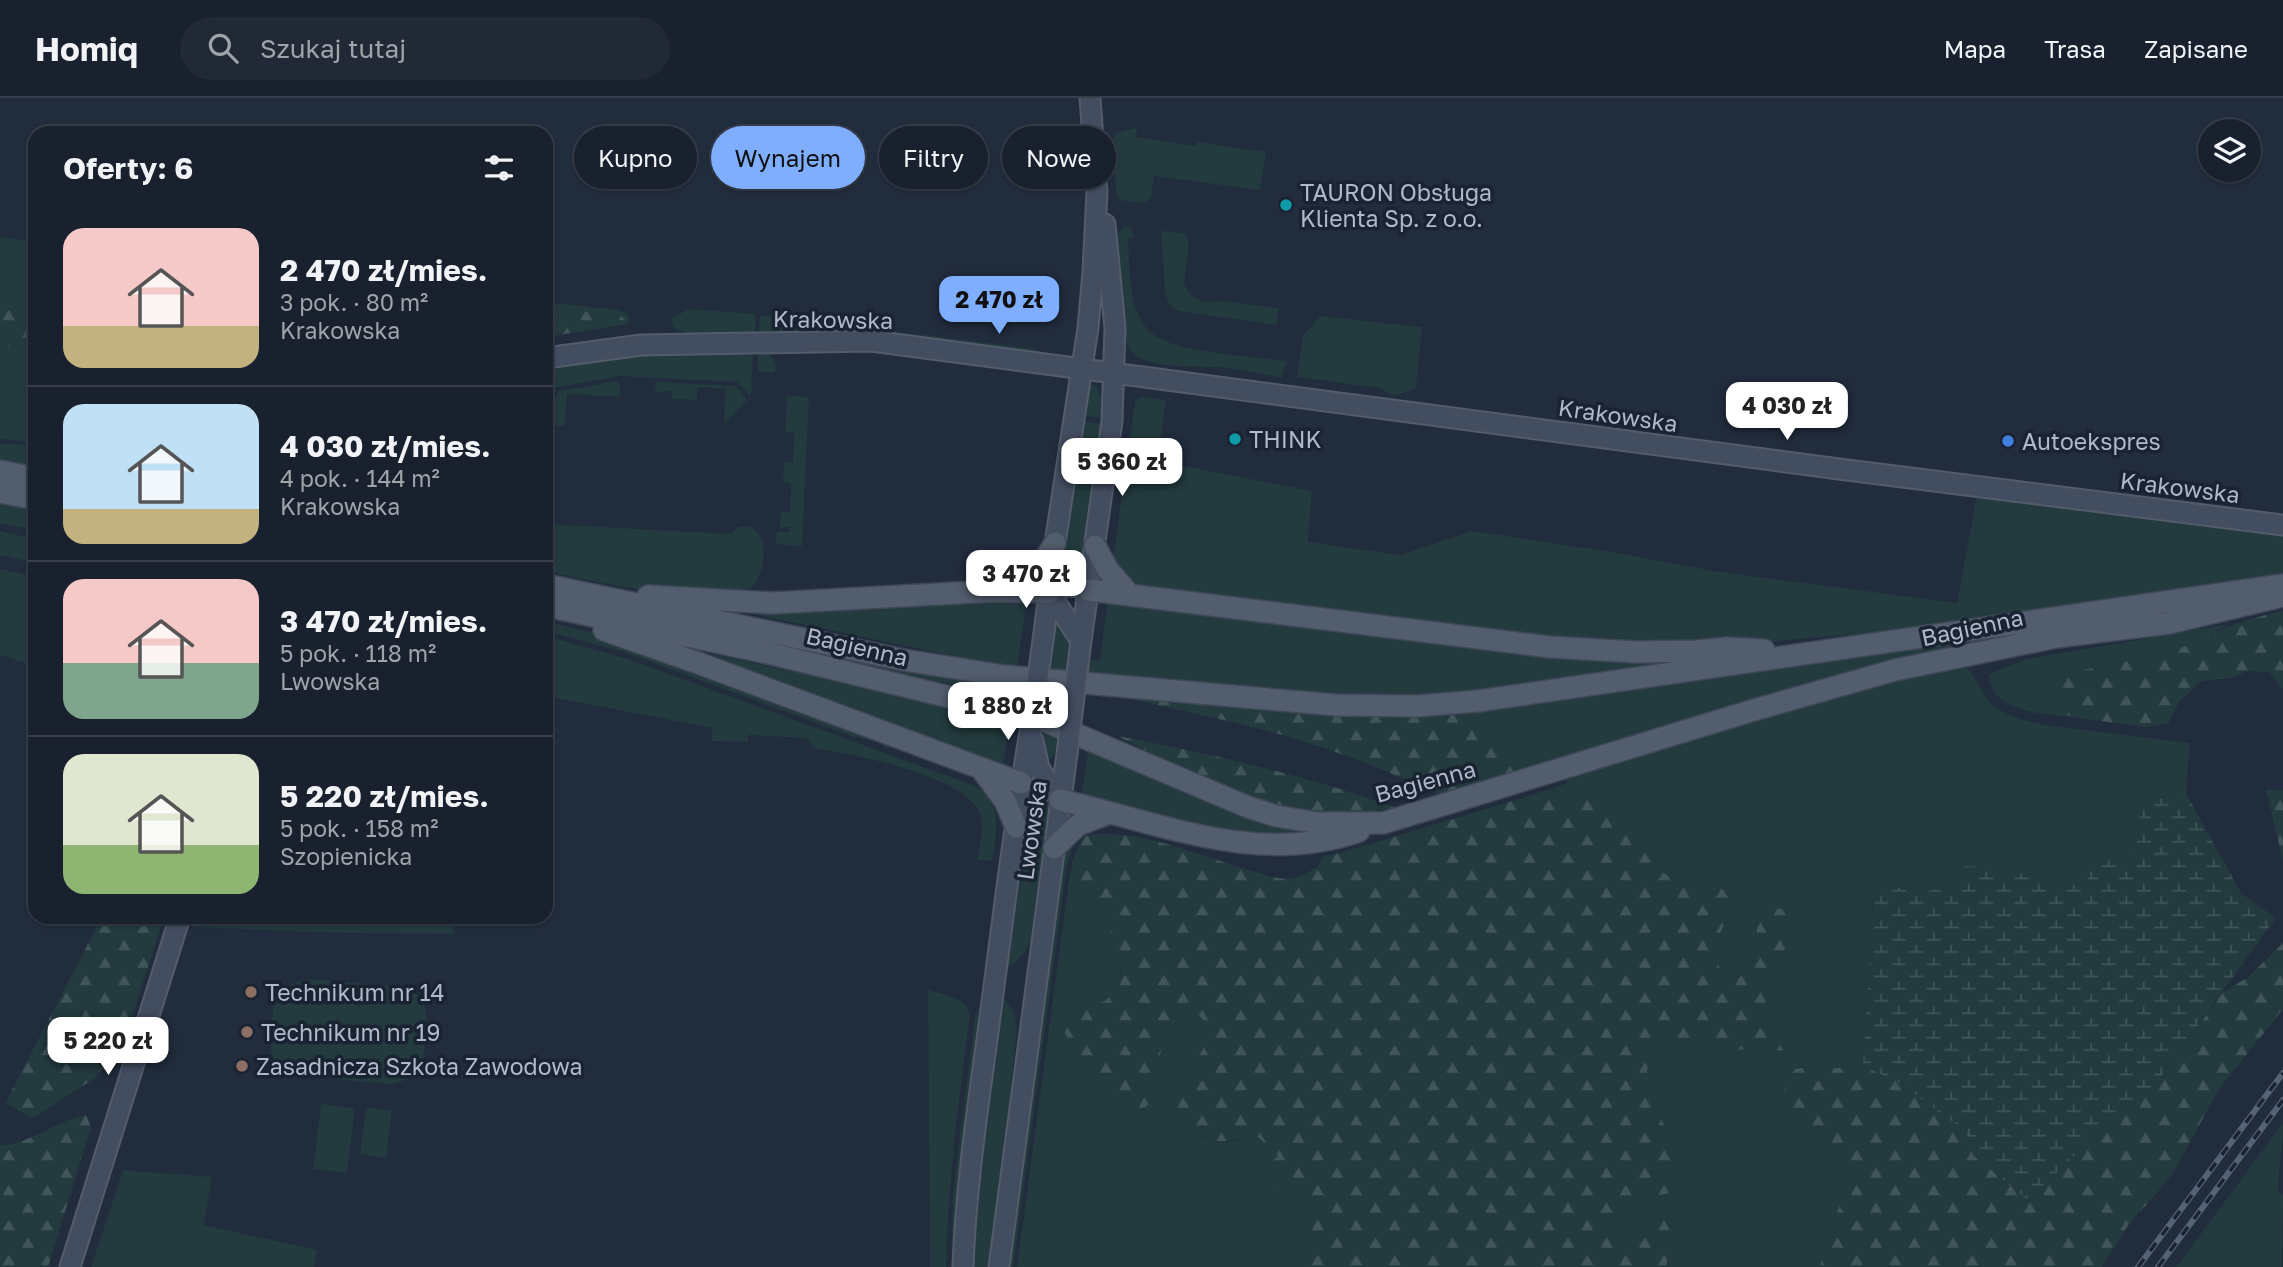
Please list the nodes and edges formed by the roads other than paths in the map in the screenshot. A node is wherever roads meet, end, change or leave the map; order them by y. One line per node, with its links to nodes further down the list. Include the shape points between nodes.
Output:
1 (1090, 98): 2 (street, Lwowska)
2 (1097, 192): 4 (street, Lwowska); 5 (street, Lwowska, via 1104,216 1115,328)
3 (553, 357): 4 (street, Krakowska, via 641,345 871,341)
4 (1082, 368): 5 (street, Krakowska); 11 (street, Lwowska)
5 (1114, 373): 10 (street, Krakowska); 12 (street, Lwowska)
6 (0, 471): 7 (main road)
7 (28, 477)
8 (0, 492): 9 (main road)
9 (28, 498)
10 (2283, 525)
11 (1055, 543): 17 (main road, via 1031,574); 22 (street, Lwowska)
12 (1095, 546): 15 (street, Lwowska); 18 (main road)
13 (2283, 585): 24 (main road, Bagienna)
14 (553, 587): 16 (main road, Bagienna)
15 (1089, 590): 18 (main road); 22 (street, via 1058,586); 23 (street, Lwowska)
16 (572, 591): 17 (main road, via 773,603); 24 (main road, Bagienna, via 984,673 1362,706 1478,701)
17 (995, 591): 22 (main road)
18 (1129, 594): 24 (main road, via 1549,647)
19 (2283, 596): 29 (main road, Bagienna, via 2169,623 2056,637 1895,670)
20 (553, 609): 29 (main road, Bagienna, via 772,654 1040,719 1276,816 1318,823)
21 (553, 611): 25 (main road)
22 (1049, 614): 23 (street); 26 (street, Lwowska, bridge, via 1031,726)
23 (1081, 641): 26 (street, Lwowska, bridge)
24 (1812, 653)
25 (981, 768): 26 (main road); 30 (main road, via 1005,801)
26 (1043, 769): 27 (street); 27 (street, Lwowska); 30 (street, Lwowska)
27 (1060, 800): 28 (main road); 31 (street, Lwowska)
28 (1109, 813): 29 (main road, via 1230,842 1284,844 1340,837); 31 (main road, via 1078,825)
29 (1383, 822)
30 (1016, 827): 34 (street, Lwowska, via 972,1152)
31 (1054, 848): 35 (street, Lwowska)
32 (178, 924): 33 (street)
33 (70, 1267)
34 (963, 1267)
35 (999, 1267)

